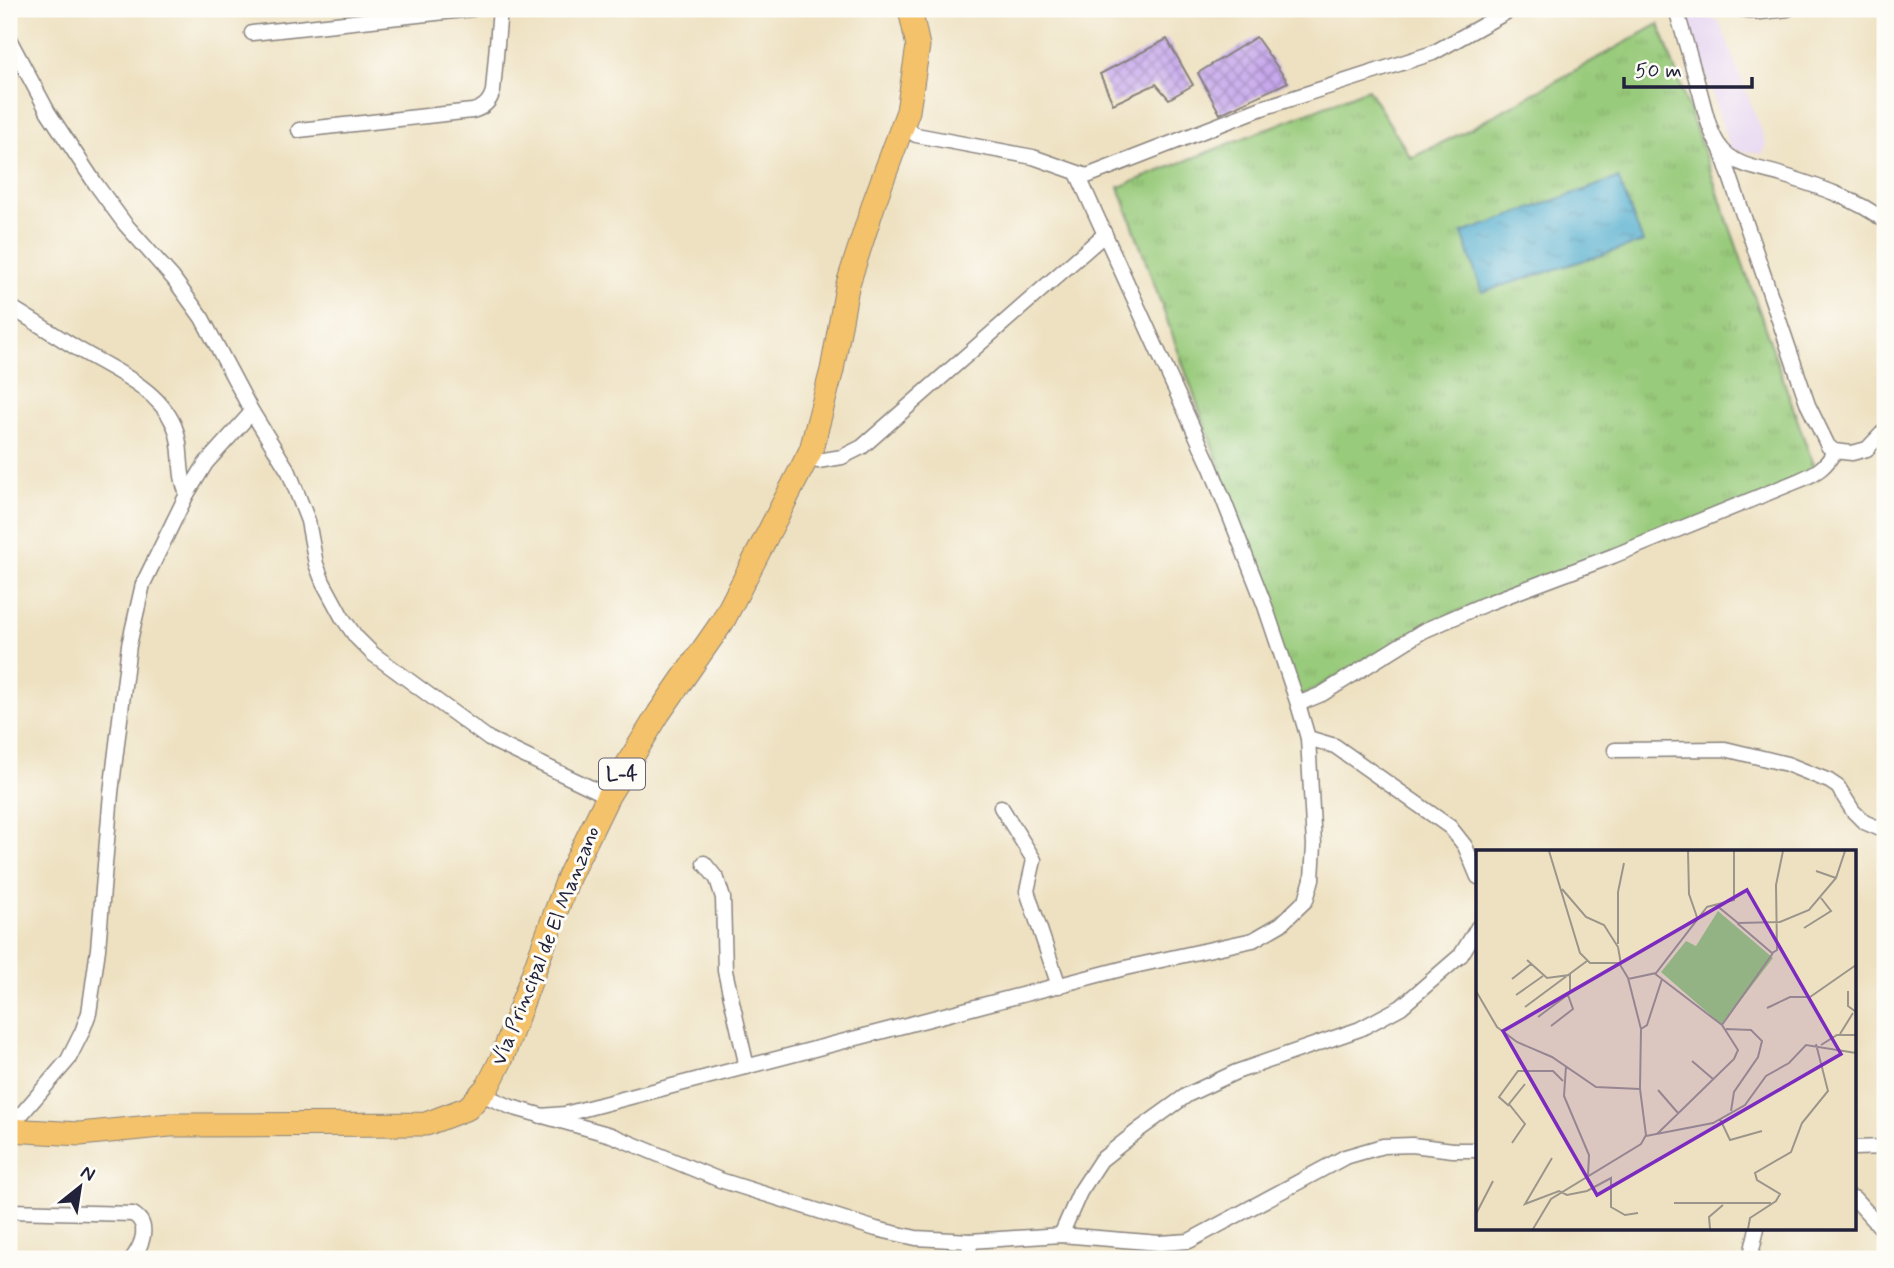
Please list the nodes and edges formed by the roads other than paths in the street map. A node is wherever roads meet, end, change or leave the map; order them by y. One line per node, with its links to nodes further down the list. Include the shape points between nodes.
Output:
1 (473, 9): 8 (street)
2 (500, 9): 11 (street, via 493,91 482,107)
3 (910, 9): 10 (main road, Vía Principal de El Manzano / L-4, via 918,46)
4 (1510, 9): 13 (street, via 1433,53 1262,108 1106,170 1087,176)
5 (1676, 9): 12 (street)
6 (1741, 9): 7 (street)
7 (1788, 9)
8 (253, 33)
9 (9, 39): 17 (street, via 48,112 96,183 202,318)
10 (908, 111): 13 (street, via 903,126 916,135 1032,157); 19 (main road, Vía Principal de El Manzano / L-4, via 846,287 832,370)
11 (299, 130)
12 (1720, 147): 14 (street, via 1752,168 1824,189); 20 (street, via 1808,405)
13 (1077, 173): 15 (street)
14 (1885, 221)
15 (1105, 234): 19 (street, via 862,447 818,461); 22 (street, via 1211,468)
16 (9, 306): 21 (street, via 121,373 166,411 179,440)
17 (252, 412): 21 (street, via 206,463); 25 (street, via 300,496 323,582 365,646 489,739)
18 (1885, 430): 20 (street, via 1867,449)
19 (811, 450): 25 (main road, Vía Principal de El Manzano / L-4, via 723,621)
20 (1834, 451): 22 (street, via 1818,472 1800,480 1423,631)
21 (187, 494): 35 (street, via 143,584 129,645 89,1013 68,1060)
22 (1298, 704): 23 (street)
23 (1308, 738): 29 (street, via 1335,746 1450,827 1465,846); 31 (street, via 1314,845 1307,900 1281,924 1253,940)
24 (1615, 750): 27 (street, via 1724,749 1787,764 1829,781 1864,822)
25 (608, 796): 33 (main road, Vía Principal de El Manzano / L-4, via 569,876 502,1058)
26 (1001, 807): 31 (street, via 1034,860 1027,891)
27 (1885, 831)
28 (704, 863): 32 (street, via 717,879 723,898 725,971)
29 (1476, 872)
30 (1476, 930): 43 (street, via 1461,955 1401,1007 1360,1029 1236,1072 1187,1095 1140,1129 1101,1160)
31 (1059, 985): 32 (street)
32 (747, 1067): 34 (street, via 565,1114)
33 (481, 1094): 34 (street); 35 (main road, Vía Principal de El Manzano / L-4, via 468,1108 426,1124 170,1125 80,1134)
34 (541, 1116): 44 (street, via 611,1135 720,1180 876,1229 916,1238)
35 (11, 1130)
36 (1885, 1147): 37 (street)
37 (1856, 1148)
38 (1476, 1150): 43 (street, via 1382,1146 1345,1157 1189,1241)
39 (1856, 1200): 42 (street)
40 (9, 1211): 45 (street, via 133,1214 144,1231)
41 (1757, 1230): 47 (street)
42 (1885, 1232)
43 (1061, 1235): 44 (street)
44 (970, 1241): 46 (street)
45 (132, 1259)
46 (969, 1259)
47 (1750, 1259)

